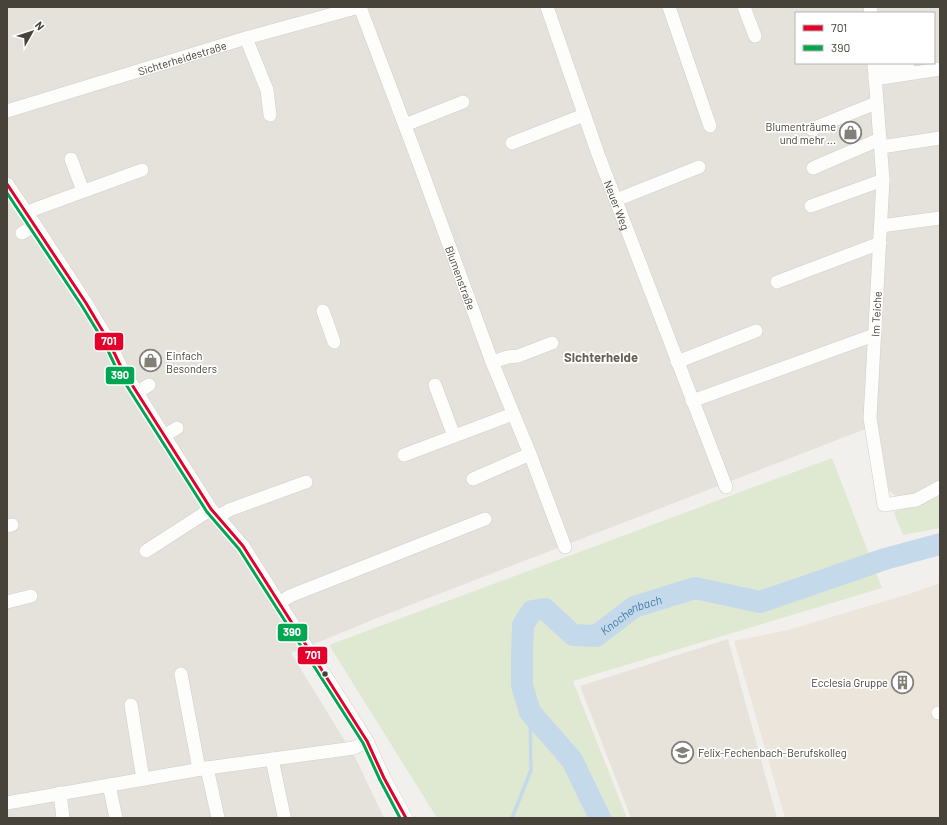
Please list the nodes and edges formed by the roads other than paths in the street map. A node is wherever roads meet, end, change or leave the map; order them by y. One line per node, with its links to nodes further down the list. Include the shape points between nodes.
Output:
1 (360, 7): 6 (street, Sichterheidestraße); 15 (street, Blumenstraße)
2 (546, 7): 14 (street, Neuer Weg)
3 (670, 7): 16 (street)
4 (744, 7): 5 (street)
5 (755, 36)
6 (246, 38): 12 (street, Sichterheidestraße); 13 (street, via 267,90)
7 (925, 64): 9 (street)
8 (940, 69): 9 (street)
9 (874, 70): 11 (street, Im Teiche)
10 (463, 102): 15 (street)
11 (876, 103): 17 (street); 20 (street, Im Teiche)
12 (7, 111)
13 (270, 115)
14 (584, 115): 19 (street); 28 (street, Neuer Weg)
15 (405, 125): 42 (street, Blumenstraße)
16 (710, 126)
17 (812, 129)
18 (940, 138): 20 (street)
19 (512, 143)
20 (880, 143): 23 (street); 25 (street, Im Teiche)
21 (72, 159): 27 (street)
22 (699, 167): 28 (street)
23 (813, 168)
24 (142, 170): 27 (street)
25 (883, 180): 29 (street); 33 (street, Im Teiche)
26 (7, 184): 30 (street)
27 (83, 191): 30 (street)
28 (616, 200): 43 (street, Neuer Weg)
29 (811, 206)
30 (27, 214): 32 (street)
31 (940, 218): 33 (street)
32 (35, 224): 34 (street); 46 (street, via 112,337 122,369)
33 (881, 226): 35 (street, Im Teiche)
34 (22, 233)
35 (880, 243): 36 (street); 39 (street, Im Teiche)
36 (777, 282)
37 (323, 312): 40 (street)
38 (756, 331): 43 (street)
39 (874, 335): 47 (street); 57 (street, Im Teiche, via 870,418 884,505 916,500)
40 (334, 342)
41 (552, 343): 42 (street, via 518,356)
42 (492, 362): 48 (street, Blumenstraße)
43 (677, 362): 47 (street, Neuer Weg)
44 (149, 385): 46 (street)
45 (435, 385): 51 (street)
46 (136, 393): 50 (street)
47 (692, 401): 56 (street, Neuer Weg)
48 (513, 414): 51 (street); 52 (street, Blumenstraße)
49 (177, 428): 50 (street)
50 (158, 434): 58 (street)
51 (454, 436): 53 (street)
52 (530, 454): 54 (street); 60 (street, Blumenstraße)
53 (404, 455)
54 (473, 479)
55 (306, 482): 58 (street)
56 (726, 487)
57 (940, 487)
58 (215, 513): 61 (street); 64 (street, via 243,546)
59 (485, 520): 64 (street, via 290,596)
60 (565, 547)
61 (146, 551)
62 (31, 596): 63 (street)
63 (7, 602)
64 (279, 603): 67 (street)
65 (181, 674): 69 (street)
66 (131, 705): 70 (street)
67 (367, 741): 68 (street, via 354,748); 78 (street)
68 (272, 759): 69 (street); 74 (street)
69 (203, 768): 70 (street); 77 (street)
70 (143, 779): 71 (street)
71 (109, 785): 72 (street); 76 (street)
72 (60, 793): 73 (street); 75 (street)
73 (7, 803)
74 (284, 816)
75 (63, 818)
76 (116, 818)
77 (218, 818)
78 (406, 818)

